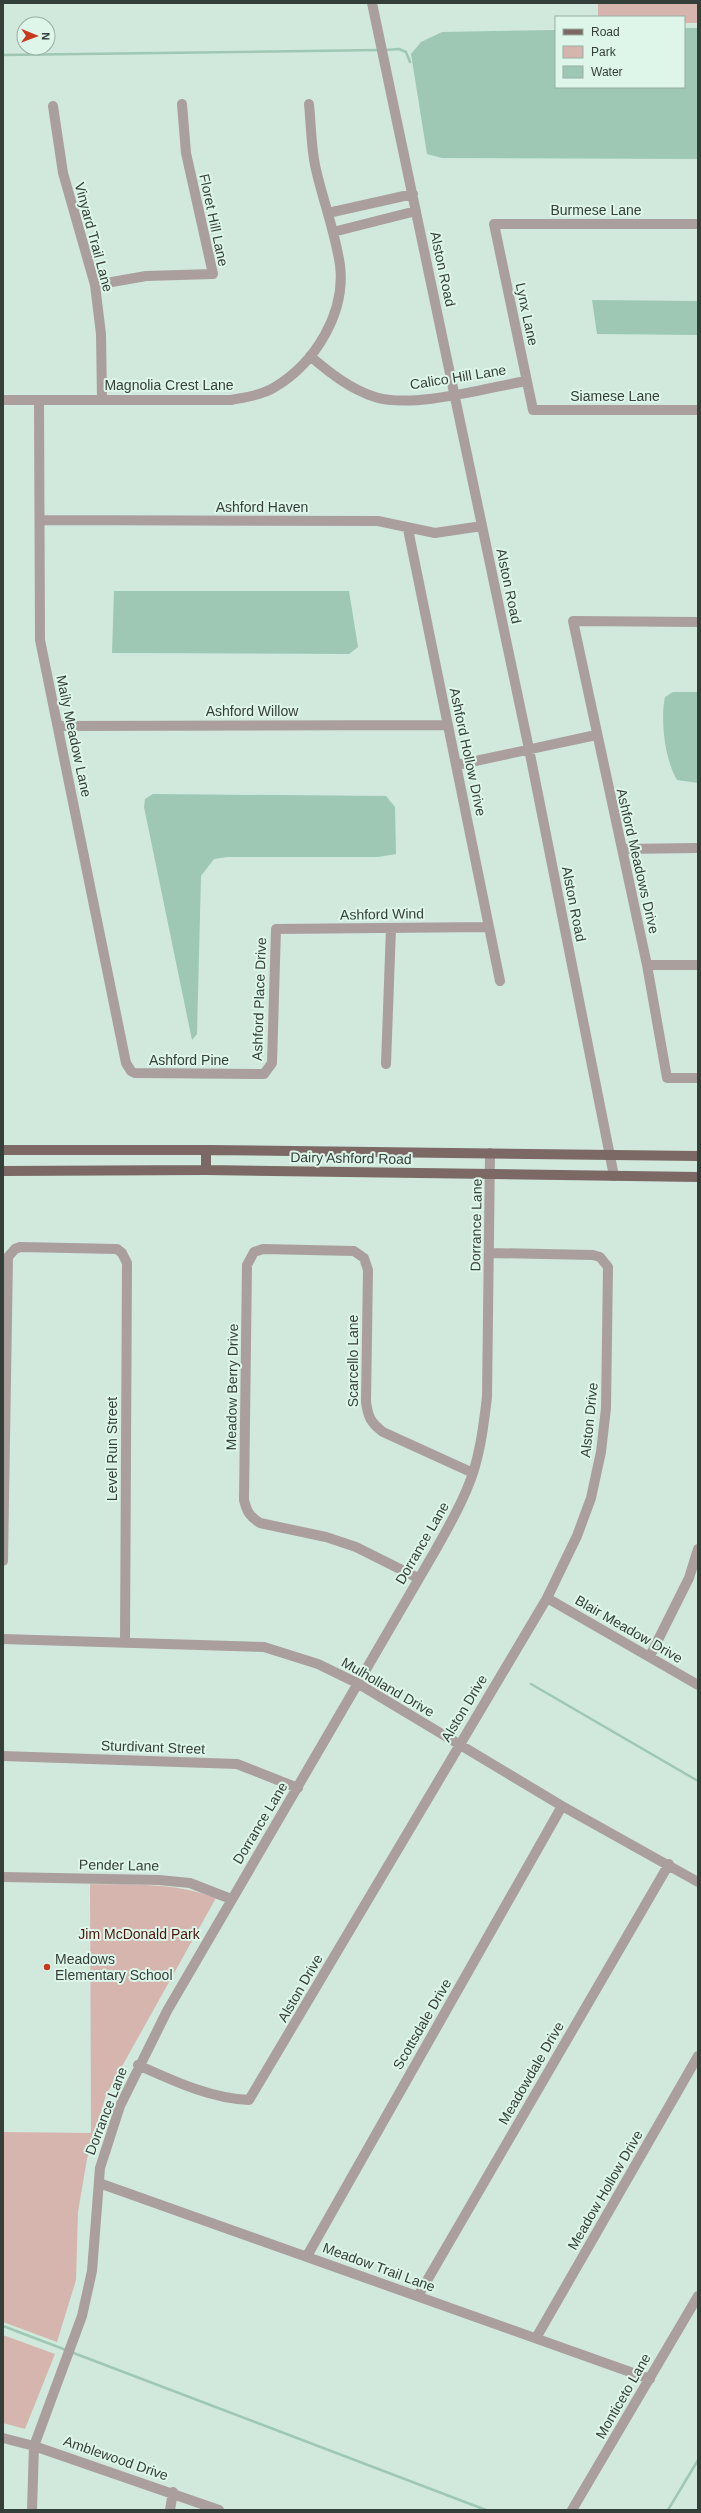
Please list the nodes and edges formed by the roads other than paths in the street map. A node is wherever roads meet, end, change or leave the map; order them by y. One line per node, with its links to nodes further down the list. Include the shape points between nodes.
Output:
1 (372, 3): 5 (street, Alston Road)
2 (182, 104): 11 (street, Floret Hill Lane, via 186,153 213,274 146,276)
3 (309, 104): 7 (street, Magnolia Crest Lane, via 315,163)
4 (53, 106): 11 (street, Vinyard Trail Lane, via 67,188)
5 (413, 194): 6 (street, Alston Road); 7 (street)
6 (416, 211): 10 (street); 14 (street, Alston Road)
7 (328, 213): 10 (street, Magnolia Crest Lane)
8 (494, 224): 9 (street, Burmese Lane); 13 (street, Lynx Lane)
9 (698, 224)
10 (333, 232): 12 (street, Magnolia Crest Lane, via 340,266 337,308 324,336)
11 (95, 285): 15 (street, Vinyard Trail Lane, via 101,334)
12 (310, 356): 14 (street, Calico Hill Lane, via 342,382 375,397 415,400); 15 (street, Magnolia Crest Lane, via 294,374 274,388 251,396 231,400)
13 (526, 381): 14 (street, Calico Hill Lane); 18 (street, Lynx Lane)
14 (454, 394): 21 (street, Alston Road)
15 (102, 399): 17 (street, Magnolia Crest Lane)
16 (3, 400): 17 (street, Magnolia Crest Lane)
17 (39, 402): 20 (street, Maily Meadow Lane)
18 (533, 410): 19 (street, Siamese Lane)
19 (698, 410)
20 (41, 520): 22 (street, Ashford Haven, via 378,521); 25 (street, Maily Meadow Lane, via 40,640)
21 (482, 526): 22 (street, Ashford Haven, via 435,533); 27 (street, Alston Road)
22 (408, 529): 24 (street, Ashford Hollow Drive)
23 (698, 622): 26 (street, Ashford Meadows Drive, via 573,621)
24 (447, 725): 25 (street, Ashford Willow); 28 (street, Ashford Hollow Drive)
25 (58, 726): 39 (street, Maily Meadow Lane, via 126,1063)
26 (596, 735): 27 (street); 30 (street, Ashford Meadows Drive)
27 (529, 750): 28 (street); 44 (street, Alston Road)
28 (457, 765): 31 (street, Ashford Hollow Drive)
29 (698, 848): 30 (street)
30 (622, 849): 35 (street, Ashford Meadows Drive)
31 (489, 927): 32 (street, Ashford Wind); 36 (street, Ashford Hollow Drive)
32 (391, 928): 33 (street, Ashford Wind); 37 (street)
33 (276, 929): 38 (street, Ashford Place Drive, via 272,1062)
34 (698, 964): 35 (street)
35 (647, 966): 40 (street, Ashford Meadows Drive, via 667,1078)
36 (500, 981)
37 (386, 1064)
38 (269, 1070): 39 (street, Ashford Pine, via 264,1074)
39 (131, 1071)
40 (698, 1078)
41 (3, 1150): 42 (main road, Dairy Ashford Road)
42 (206, 1150): 43 (main road, Dairy Ashford Road); 46 (main road)
43 (490, 1153): 44 (main road, Dairy Ashford Road); 48 (street, Dorrance Lane)
44 (611, 1155): 45 (main road, Dairy Ashford Road); 49 (street, Alston Road)
45 (698, 1156)
46 (206, 1170): 47 (main road, Dairy Ashford Road); 48 (main road, Dairy Ashford Road)
47 (3, 1171)
48 (491, 1174): 49 (main road, Dairy Ashford Road); 51 (street, Dorrance Lane)
49 (614, 1176): 50 (main road, Dairy Ashford Road)
50 (698, 1177)
51 (490, 1253): 53 (street, Dorrance Lane, via 487,1397 484,1425); 57 (street, Alston Drive, via 593,1255 605,1261 609,1278 606,1408 601,1452 591,1498)
52 (364, 1258): 53 (street, Scarcello Lane, via 368,1270 366,1402 372,1424 383,1432); 56 (street, Meadow Berry Drive, via 354,1251 263,1249 250,1255 247,1265 244,1500 251,1517 260,1523 326,1537 356,1547)
53 (473, 1473): 56 (street, Dorrance Lane, via 436,1551)
54 (698, 1549): 60 (street, via 689,1578)
55 (3, 1561): 59 (street, Level Run Street, via 6,1266 11,1252 20,1248 117,1249 127,1263)
56 (418, 1578): 61 (street, Dorrance Lane)
57 (547, 1598): 60 (street, Blair Meadow Drive); 63 (street, Alston Drive)
58 (3, 1639): 59 (street, Mulholland Drive)
59 (125, 1641): 61 (street, Mulholland Drive, via 264,1647 318,1664)
60 (650, 1656): 62 (street, Blair Meadow Drive)
61 (357, 1683): 63 (street, Mulholland Drive); 65 (street, Dorrance Lane)
62 (698, 1685)
63 (458, 1745): 66 (street, Mulholland Drive); 72 (street, Alston Drive, via 249,2100 227,2099)
64 (3, 1756): 65 (street, Sturdivant Street, via 237,1764)
65 (298, 1788): 70 (street, Dorrance Lane)
66 (562, 1806): 67 (street, Mulholland Drive); 74 (street, Scottsdale Drive)
67 (669, 1864): 69 (street, Mulholland Drive); 75 (street, Meadowdale Drive)
68 (3, 1877): 70 (street, Pender Lane, via 159,1880 190,1883)
69 (698, 1882)
70 (231, 1899): 72 (street, Dorrance Lane)
71 (698, 2056): 77 (street, Meadow Hollow Drive)
72 (138, 2065): 73 (street, Dorrance Lane, via 120,2106 100,2168)
73 (99, 2183): 74 (street, Meadow Trail Lane); 80 (street, Dorrance Lane, via 92,2271 82,2316)
74 (307, 2256): 75 (street, Meadow Trail Lane)
75 (418, 2296): 77 (street, Meadow Trail Lane)
76 (698, 2296): 78 (street, Monticeto Lane)
77 (536, 2338): 78 (street, Meadow Trail Lane)
78 (650, 2379): 85 (street, Monticeto Lane)
79 (3, 2438): 80 (street, Amblewood Drive)
80 (34, 2446): 81 (street, Amblewood Drive); 82 (street, Dorrance Lane)
81 (173, 2492): 83 (street); 84 (street, Amblewood Drive)
82 (32, 2510)
83 (170, 2510)
84 (219, 2510)
85 (572, 2510)

